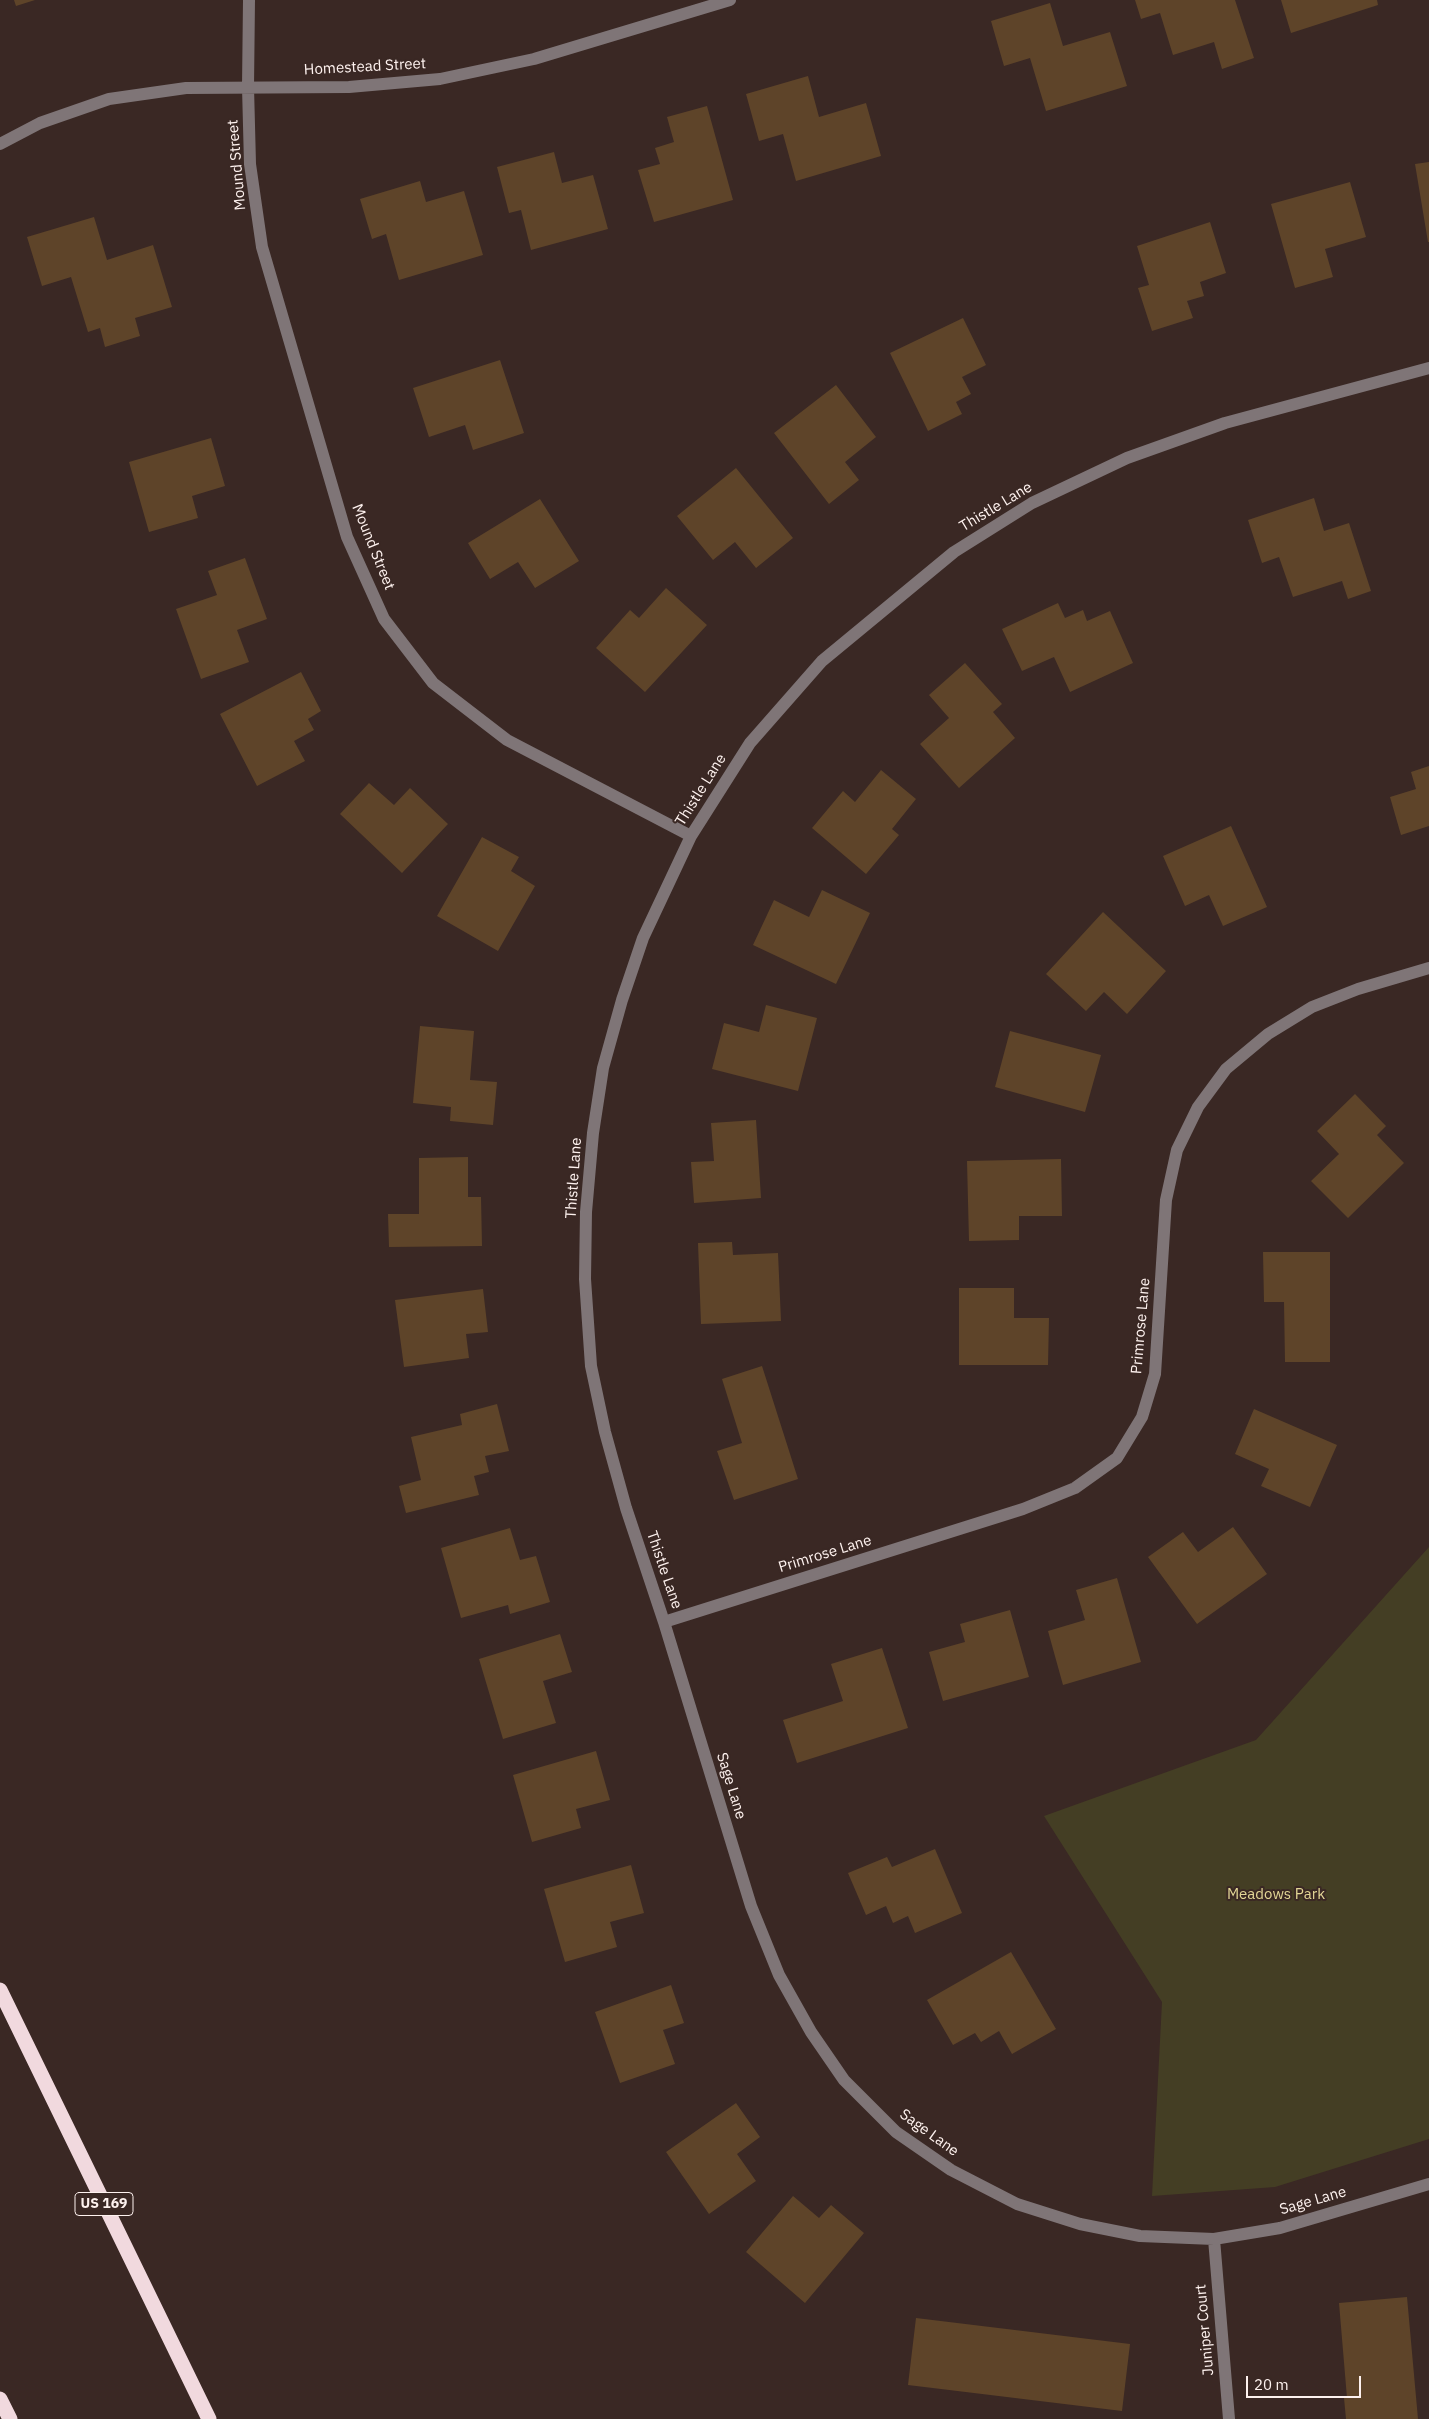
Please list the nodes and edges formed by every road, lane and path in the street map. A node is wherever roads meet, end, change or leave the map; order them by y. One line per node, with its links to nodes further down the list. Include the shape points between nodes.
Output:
1 (249, 0): 3 (street, Mound Street)
2 (730, 0): 3 (street, Homestead Street, via 534,59 440,79 349,87)
3 (248, 87): 4 (street, Homestead Street, via 186,88 109,99 40,123); 6 (street, Mound Street, via 250,164 262,247 347,537 384,619 433,683 507,740)
4 (0, 144)
5 (1429, 368): 6 (street, Thistle Lane, via 1225,423 1127,458 1032,503 962,547 822,661 750,743)
6 (691, 836): 8 (street, Thistle Lane, via 643,938 603,1068 586,1212 585,1279 592,1366 605,1432 626,1508)
7 (1429, 968): 8 (street, Primrose Lane, via 1358,989 1305,1011 1268,1034 1226,1069 1198,1107 1177,1150 1166,1200 1155,1374 1142,1417 1117,1458 1075,1488 1023,1508)
8 (664, 1622): 11 (street, Sage Lane, via 751,1906 779,1975 811,2032 844,2080 896,2132 951,2170 1017,2204 1080,2224 1140,2236)
9 (0, 1990): 14 (highway, US 169)
10 (1429, 2184): 11 (street, Sage Lane, via 1280,2228)
11 (1214, 2239): 15 (street, Juniper Court)
12 (0, 2399): 13 (highway)
13 (10, 2419)
14 (208, 2419)
15 (1229, 2419)

